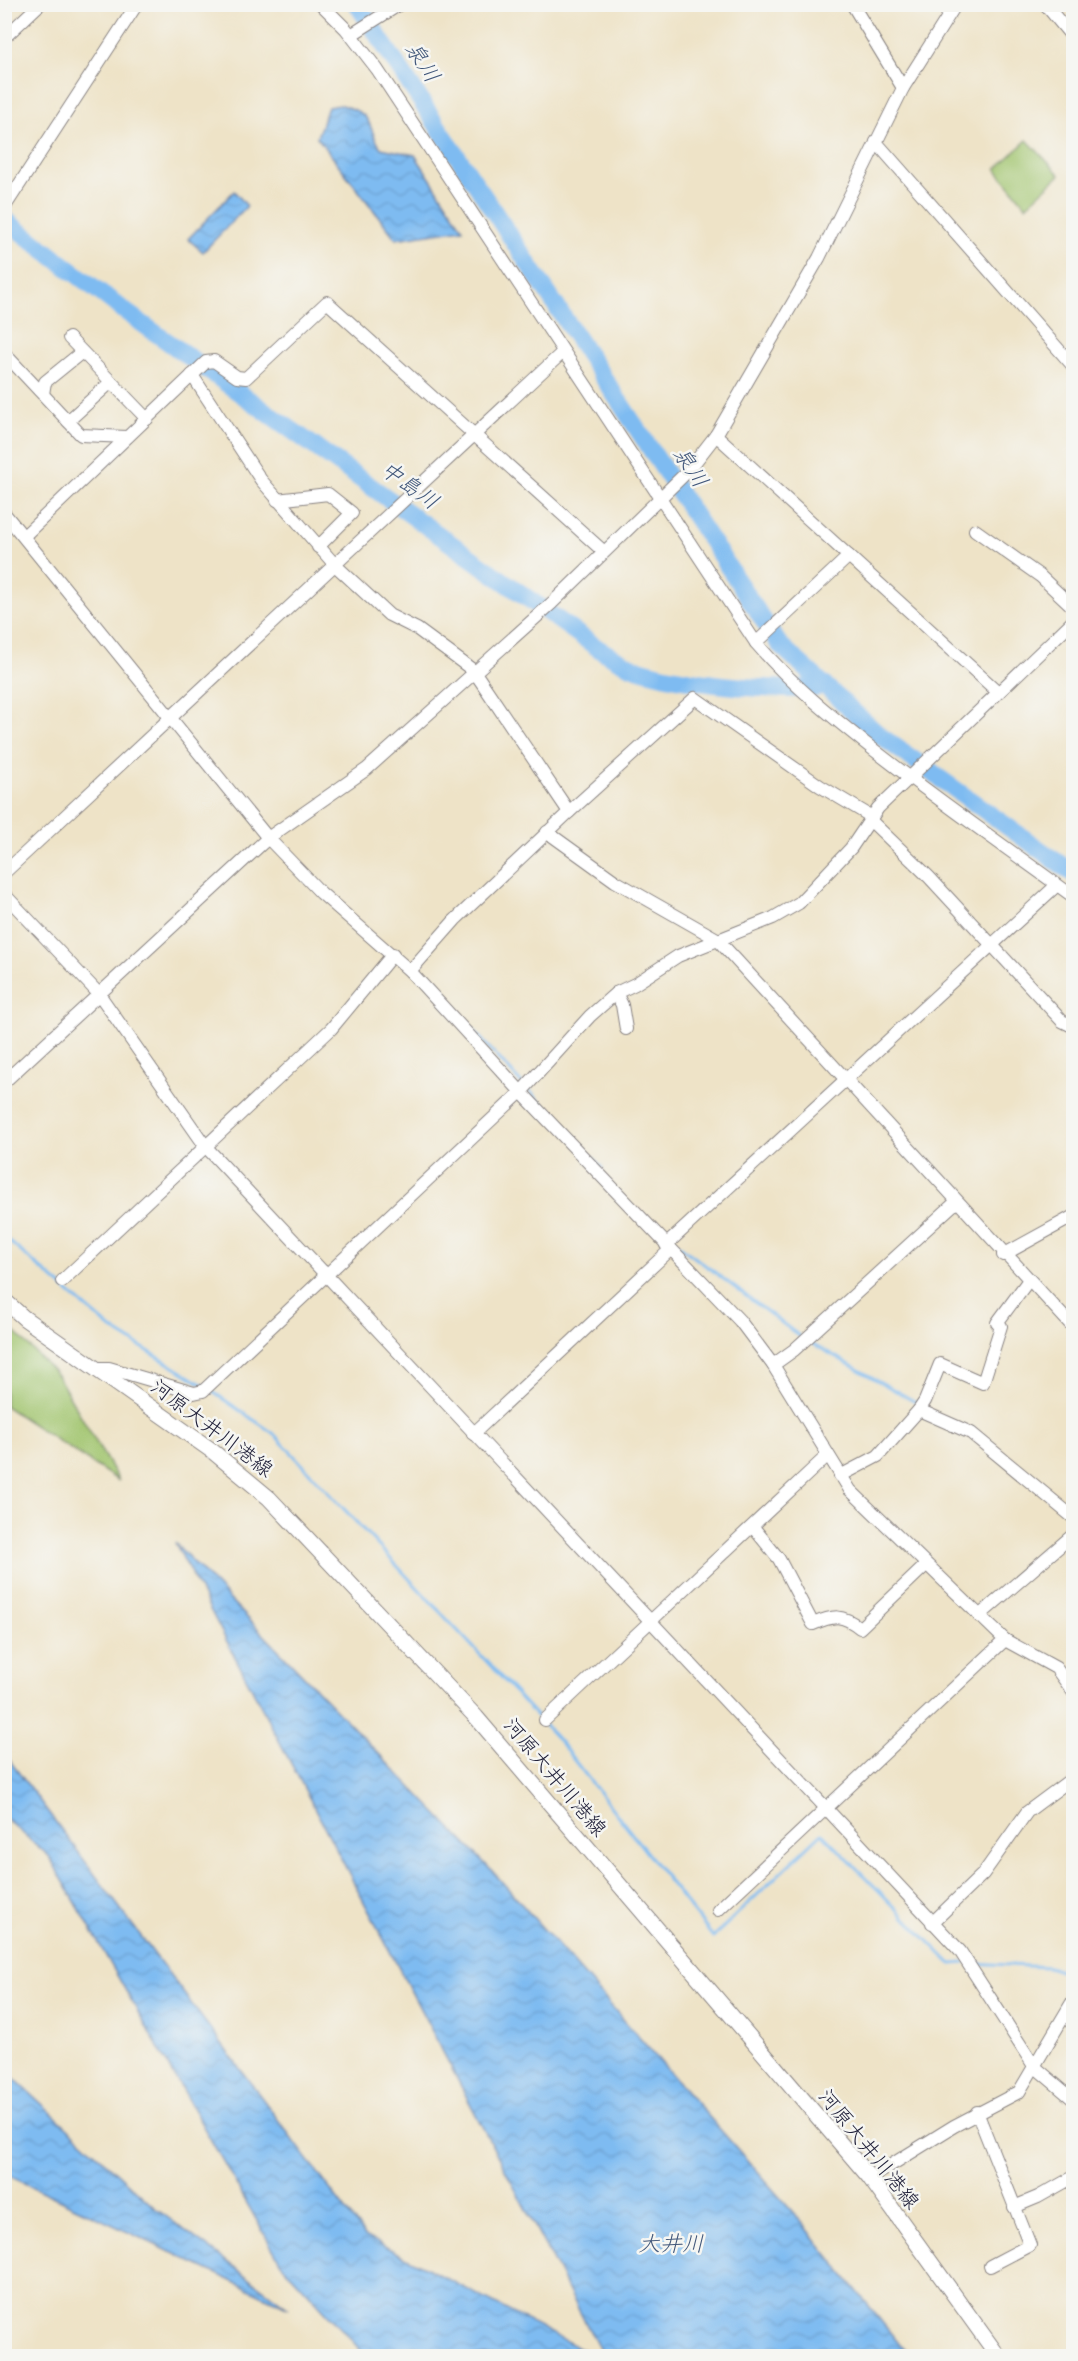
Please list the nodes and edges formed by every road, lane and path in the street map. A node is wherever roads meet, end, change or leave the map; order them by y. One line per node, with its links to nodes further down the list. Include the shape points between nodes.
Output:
1 (40, 4): 9 (street)
2 (138, 4): 13 (street)
3 (321, 4): 8 (street)
4 (399, 4): 8 (street)
5 (852, 4): 11 (street)
6 (956, 4): 11 (street)
7 (1045, 4): 10 (street)
8 (352, 35): 16 (street)
9 (4, 38)
10 (1074, 39)
11 (903, 88): 12 (street)
12 (876, 142): 18 (street); 25 (street, via 819,258)
13 (6, 206)
14 (69, 338): 15 (street)
15 (82, 352): 20 (street); 21 (street, via 45,382)
16 (563, 352): 24 (street); 27 (street)
17 (4, 353): 21 (street)
18 (1073, 365)
19 (193, 375): 22 (street); 24 (street, via 206,362 214,361 237,377 246,378 327,302); 28 (street)
20 (111, 382): 22 (street); 23 (street)
21 (43, 394): 23 (street)
22 (147, 419): 26 (street)
23 (68, 421): 26 (street, via 81,435)
24 (473, 433): 33 (street); 35 (street)
25 (716, 435): 27 (street); 34 (street)
26 (127, 437): 31 (street)
27 (661, 499): 33 (street); 38 (street)
28 (277, 500): 32 (street); 32 (street, via 328,494 352,513)
29 (4, 513): 31 (street)
30 (975, 530): 36 (street, via 1040,576)
31 (24, 536): 41 (street)
32 (318, 546): 35 (street)
33 (603, 551): 39 (street, via 552,603)
34 (849, 556): 38 (street); 40 (street)
35 (335, 565): 39 (street, via 389,615 417,629); 41 (street)
36 (1074, 608)
37 (1074, 620): 40 (street)
38 (756, 642): 42 (street, via 794,685)
39 (474, 671): 43 (street); 46 (street, via 367,769)
40 (998, 692): 42 (street)
41 (170, 717): 46 (street); 47 (street)
42 (910, 778): 44 (street); 48 (street)
43 (569, 812): 44 (street, via 695,698); 45 (street)
44 (871, 818): 51 (street, via 851,848 799,903 773,918); 52 (street)
45 (547, 832): 51 (street, via 615,881); 54 (street, via 455,920)
46 (268, 838): 53 (street, via 321,893); 56 (street)
47 (4, 873)
48 (1058, 885): 50 (street); 52 (street)
49 (4, 894): 56 (street)
50 (1074, 897)
51 (717, 939): 55 (street, via 678,956); 59 (street)
52 (994, 945): 57 (street, via 1062,1021); 59 (street)
53 (393, 954): 54 (street); 62 (street, via 331,1029)
54 (410, 971): 61 (street)
55 (616, 993): 58 (street); 61 (street)
56 (99, 994): 60 (street); 62 (street)
57 (1074, 1027)
58 (626, 1029)
59 (846, 1080): 63 (street); 65 (street)
60 (4, 1082)
61 (524, 1089): 65 (street); 67 (street)
62 (206, 1148): 67 (street); 68 (street)
63 (956, 1202): 66 (street); 72 (street)
64 (1074, 1216): 66 (street)
65 (670, 1244): 72 (street); 75 (street)
66 (1003, 1255): 69 (street)
67 (324, 1277): 73 (street, via 207,1388 194,1393 109,1368); 75 (street)
68 (62, 1281)
69 (1028, 1281): 71 (street); 74 (street, via 997,1323 1001,1326 982,1383 940,1364)
70 (4, 1300): 73 (main road, 河原大井川港線)
71 (1074, 1328)
72 (773, 1365): 76 (street)
73 (94, 1368): 95 (main road, 河原大井川港線, via 211,1450 269,1498 476,1717)
74 (921, 1407): 77 (street, via 878,1456); 78 (street, via 971,1433)
75 (473, 1434): 83 (street)
76 (828, 1455): 77 (street); 79 (street)
77 (840, 1476): 81 (street)
78 (1074, 1518)
79 (753, 1527): 81 (street, via 779,1559 813,1624 830,1617 848,1618 860,1628); 83 (street)
80 (1074, 1534): 82 (street)
81 (926, 1566): 82 (street)
82 (979, 1616): 84 (street)
83 (650, 1623): 86 (street); 88 (street)
84 (1005, 1640): 85 (street, via 1056,1668); 88 (street)
85 (1074, 1693)
86 (545, 1720)
87 (1074, 1777): 90 (street, via 1028,1812 983,1874)
88 (825, 1810): 89 (street); 90 (street)
89 (718, 1910)
90 (932, 1923): 92 (street, via 962,1955)
91 (1074, 1999): 92 (street)
92 (1034, 2066): 93 (street); 94 (street, via 1019,2092)
93 (1074, 2100)
94 (977, 2112): 95 (street); 97 (street)
95 (870, 2178): 99 (main road, 河原大井川港線)
96 (1074, 2181): 97 (street, via 1070,2179)
97 (1014, 2207): 98 (street, via 1030,2245)
98 (990, 2266)
99 (998, 2356)

